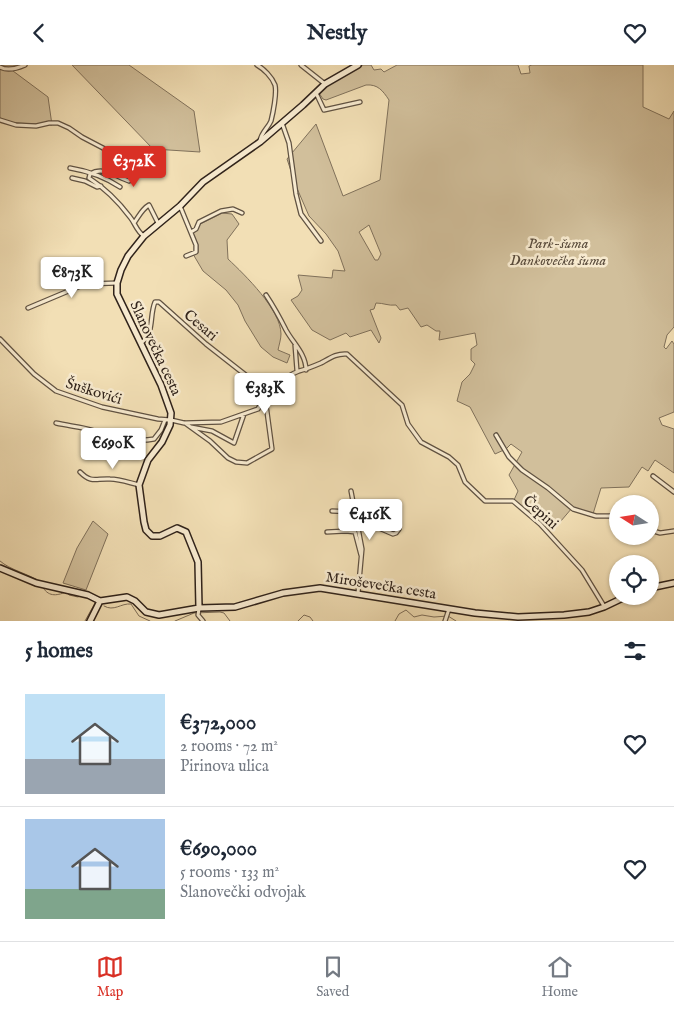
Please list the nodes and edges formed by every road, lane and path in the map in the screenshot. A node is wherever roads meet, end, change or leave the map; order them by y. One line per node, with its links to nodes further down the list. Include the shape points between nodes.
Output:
1 (26, 65): 5 (street)
2 (257, 65): 11 (street, via 275,86 271,122)
3 (301, 65): 6 (street)
4 (358, 65): 6 (street)
5 (0, 67)
6 (325, 84): 7 (street)
7 (316, 93): 8 (street, via 324,110); 10 (street)
8 (360, 102)
9 (0, 120): 13 (street, via 16,125 58,123 108,152 120,167 132,173 132,178 128,181 98,170)
10 (282, 123): 11 (street); 23 (street, via 289,143 301,214)
11 (260, 142): 17 (street, via 210,175)
12 (70, 168): 13 (street)
13 (92, 173): 15 (street, via 89,178); 16 (street)
14 (72, 178): 15 (street)
15 (101, 186): 19 (street)
16 (120, 187)
17 (180, 206): 20 (street); 21 (street)
18 (242, 213): 21 (street, via 233,209 221,211)
19 (134, 223): 20 (street, via 142,209 149,205); 22 (street)
20 (158, 223): 22 (street)
21 (190, 232): 24 (street, via 196,252)
22 (144, 236): 25 (street, via 128,256)
23 (321, 241)
24 (186, 256)
25 (118, 283): 27 (street, via 85,284); 30 (street, Slanovečka cesta, via 117,294)
26 (266, 295): 29 (street)
27 (28, 308)
28 (0, 339): 35 (street, Šuškovići, via 34,374 60,393 102,407)
29 (295, 342): 31 (street); 32 (street)
30 (140, 344): 33 (street, Cesari, via 150,333 153,308 155,302 159,302 252,381); 35 (street, Slanovečka cesta, via 169,403)
31 (306, 370): 32 (street); 60 (street, Čepini, via 334,355 347,354 402,405 408,425 421,442 458,465 465,482 485,501 513,501 540,524 582,570)
32 (297, 371): 33 (street)
33 (265, 397): 34 (street, via 258,409); 38 (street, via 272,449 247,463 228,458)
34 (244, 414): 37 (street, via 221,422); 38 (street, via 234,443 212,431)
35 (168, 420): 36 (street, via 154,439 143,441); 37 (street); 42 (street, Slanovečka cesta, via 170,425 148,461)
36 (56, 423)
37 (184, 423): 38 (street)
38 (190, 427)
39 (496, 435): 47 (street, via 509,457 522,470 573,509)
40 (80, 472): 42 (street, via 93,480 110,479)
41 (653, 476): 44 (street)
42 (139, 485): 61 (street, Slanovečka cesta, via 148,533 160,536 177,528 186,532 198,562)
43 (351, 491): 46 (street)
44 (674, 492)
45 (332, 511): 46 (street)
46 (355, 512): 48 (street)
47 (609, 516)
48 (356, 518): 49 (street, via 393,534); 53 (street)
49 (399, 529)
50 (674, 531): 52 (street)
51 (327, 532): 53 (street, via 355,532)
52 (659, 533)
53 (361, 555): 57 (street)
54 (0, 569): 58 (street)
55 (674, 583): 56 (street)
56 (659, 586)
57 (358, 593): 61 (street, Miroševečka cesta, via 312,588 235,607); 62 (street, Miroševečka cesta)
58 (100, 601): 61 (street, Miroševečka cesta, via 127,597 152,615); 64 (street)
59 (609, 605): 60 (street, Miroševečka cesta)
60 (604, 607): 63 (street, Miroševečka cesta)
61 (198, 611): 65 (street)
62 (447, 613): 63 (street, Miroševečka cesta); 66 (street)
63 (564, 615): 67 (street)
64 (90, 621)
65 (203, 621)
66 (445, 621)
67 (562, 621)

